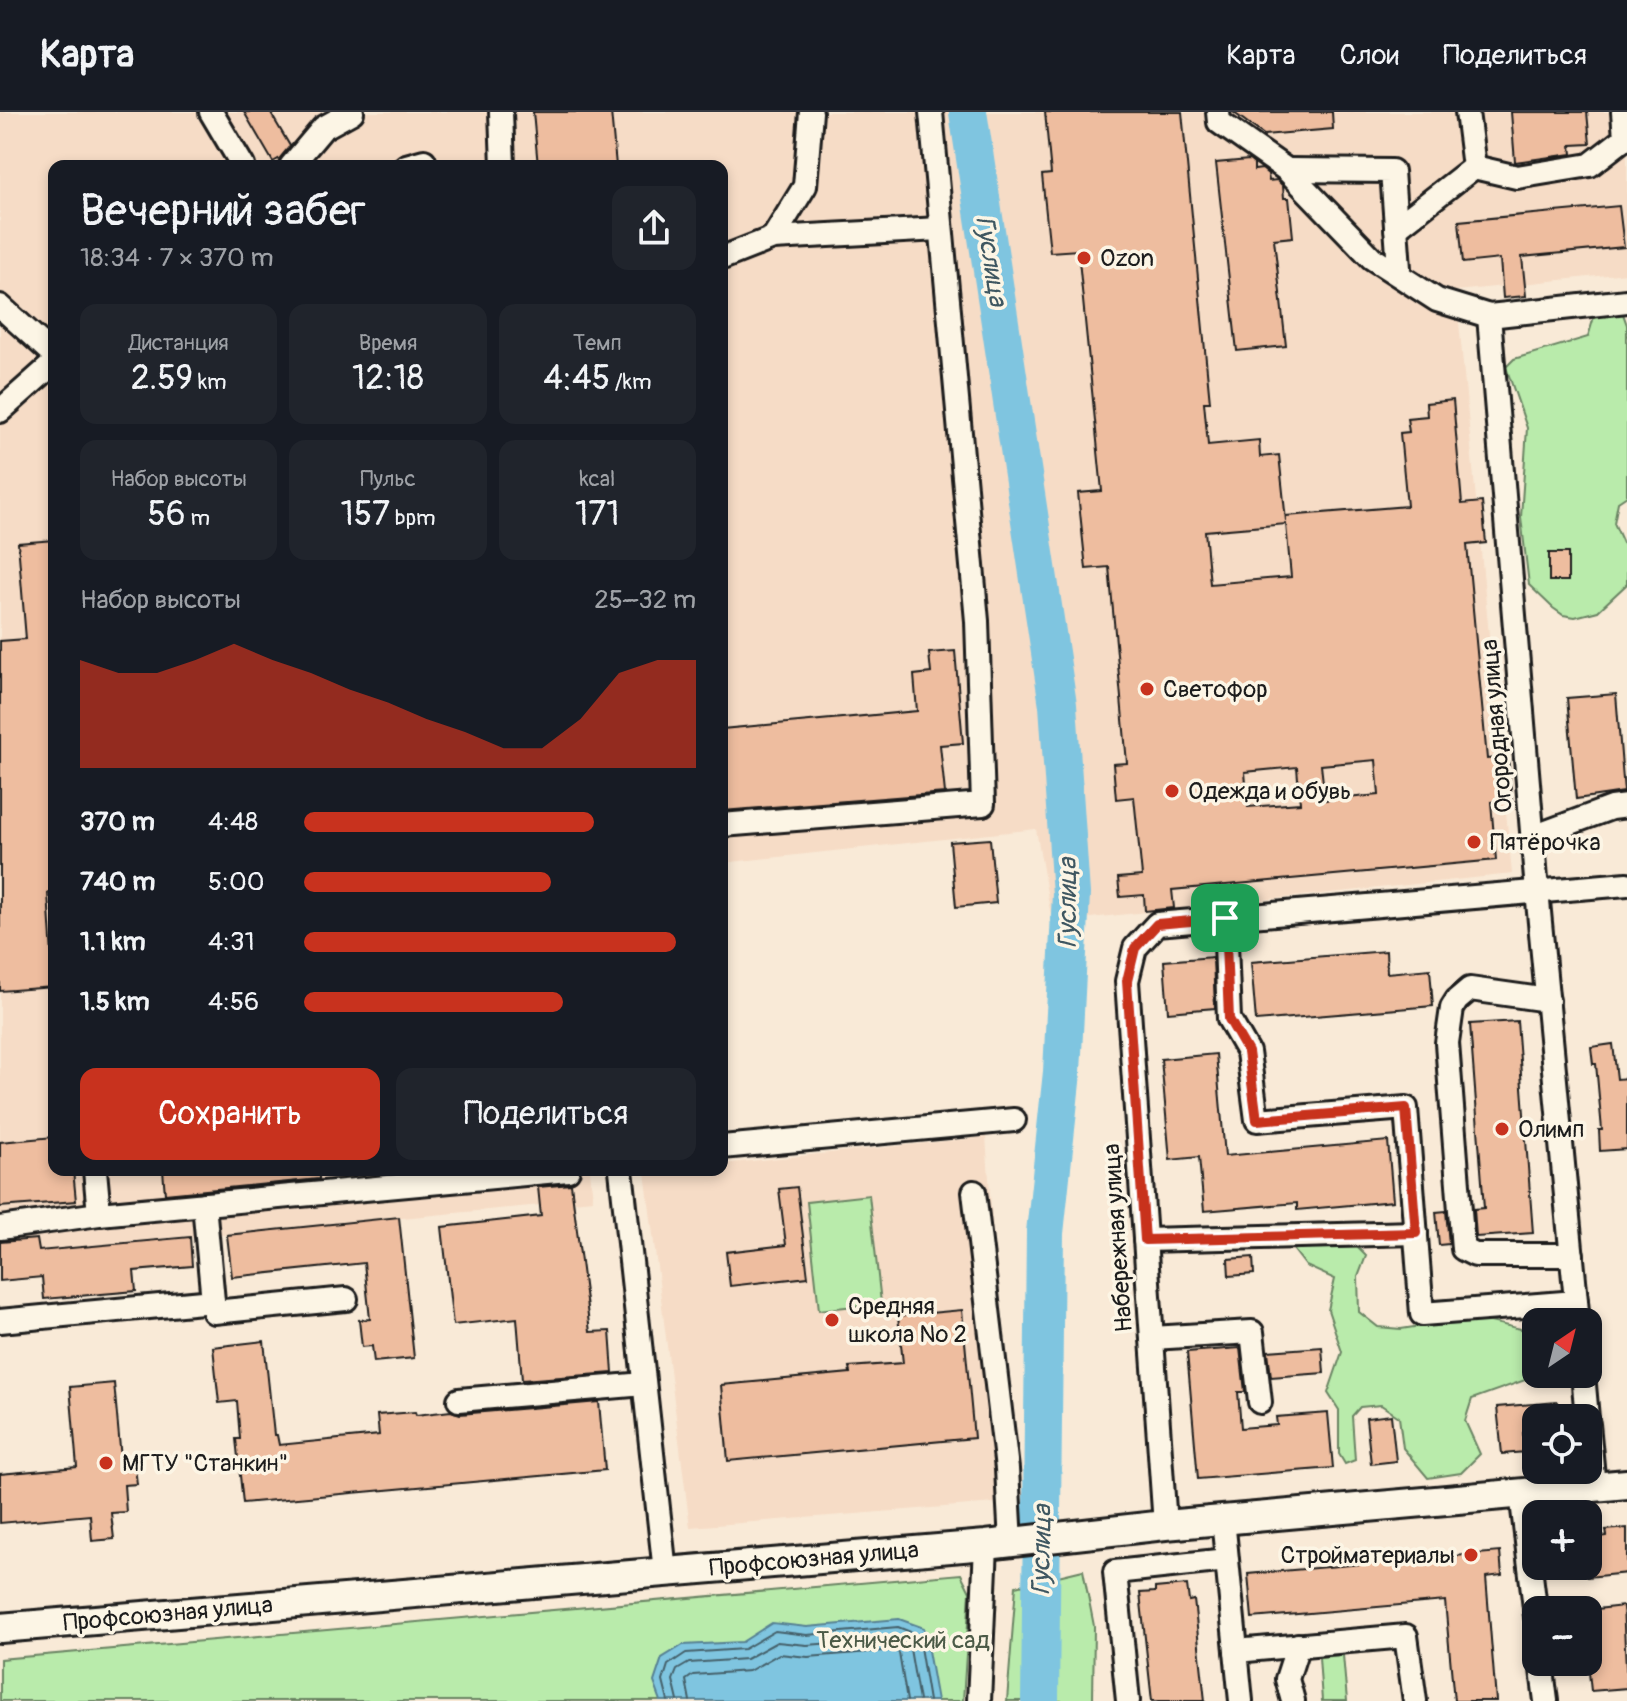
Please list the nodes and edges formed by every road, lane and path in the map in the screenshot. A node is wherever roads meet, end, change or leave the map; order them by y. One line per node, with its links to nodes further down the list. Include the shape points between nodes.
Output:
1 (211, 112): 10 (street)
2 (352, 112): 11 (street, via 323,128)
3 (501, 112): 12 (street)
4 (811, 112): 17 (street, via 805,186)
5 (931, 112): 16 (street)
6 (1218, 112): 14 (street, via 1219,122)
7 (1467, 112): 13 (street)
8 (1623, 112): 9 (street)
9 (1626, 138): 13 (street, via 1590,165 1517,177)
10 (239, 160)
11 (296, 160)
12 (503, 160)
13 (1474, 167): 15 (street)
14 (1287, 170): 15 (street, via 1392,171); 22 (street, via 1372,258 1437,300)
15 (1396, 228): 19 (street)
16 (940, 229): 17 (street); 27 (street, via 977,621 983,804)
17 (773, 238): 18 (street)
18 (728, 256)
19 (1399, 268)
20 (1627, 301): 22 (street)
21 (0, 306): 23 (street)
22 (1489, 316): 28 (street, Огородная улица)
23 (48, 350)
24 (48, 368): 25 (street)
25 (0, 411)
26 (1627, 806): 28 (street)
27 (728, 825)
28 (1533, 837): 30 (street, Огородная улица)
29 (1627, 884): 30 (street)
30 (1537, 891): 31 (street); 32 (street, Огородная улица)
31 (1225, 918): 42 (street, via 1229,1019 1248,1052 1257,1120 1406,1108); 43 (street, Набережная улица, via 1157,924 1135,948 1127,981)
32 (1548, 1000): 44 (street, Огородная улица); 44 (street, via 1470,989 1452,1008 1447,1043 1463,1249 1475,1255)
33 (1014, 1120): 34 (street)
34 (728, 1146)
35 (96, 1176): 40 (street)
36 (504, 1176): 39 (street)
37 (622, 1176): 51 (street)
38 (974, 1192): 60 (street, via 1007,1469)
39 (204, 1204): 40 (street); 46 (street)
40 (99, 1214): 41 (street)
41 (0, 1228)
42 (1416, 1233): 43 (street); 48 (street, via 1422,1314)
43 (1145, 1240): 50 (street, Набережная улица)
44 (1572, 1255): 47 (street, Огородная улица)
45 (346, 1299): 46 (street, via 214,1312)
46 (213, 1301): 49 (street)
47 (1577, 1308)
48 (1522, 1313)
49 (0, 1321)
50 (1152, 1338): 53 (street, via 1252,1332); 59 (street, Набережная улица)
51 (644, 1384): 52 (street); 62 (street)
52 (459, 1400)
53 (1260, 1402)
54 (1594, 1484): 56 (street)
55 (1627, 1484): 56 (main road, Профсоюзная улица)
56 (1594, 1487): 57 (main road, Профсоюзная улица)
57 (1521, 1493): 58 (main road, Профсоюзная улица); 63 (street)
58 (1223, 1519): 59 (main road, Профсоюзная улица); 61 (street)
59 (1165, 1525): 60 (main road, Профсоюзная улица)
60 (1005, 1543): 62 (main road, Профсоюзная улица); 68 (street)
61 (1227, 1560): 66 (street); 69 (street, via 1115,1572)
62 (665, 1572): 64 (main road, Профсоюзная улица)
63 (1534, 1596)
64 (0, 1628)
65 (1298, 1645): 66 (street); 71 (street, via 1287,1679); 72 (street, via 1406,1636)
66 (1236, 1651): 70 (street)
67 (1543, 1676): 73 (street)
68 (979, 1701)
69 (1128, 1701)
70 (1241, 1701)
71 (1293, 1701)
72 (1415, 1701)
73 (1546, 1701)

